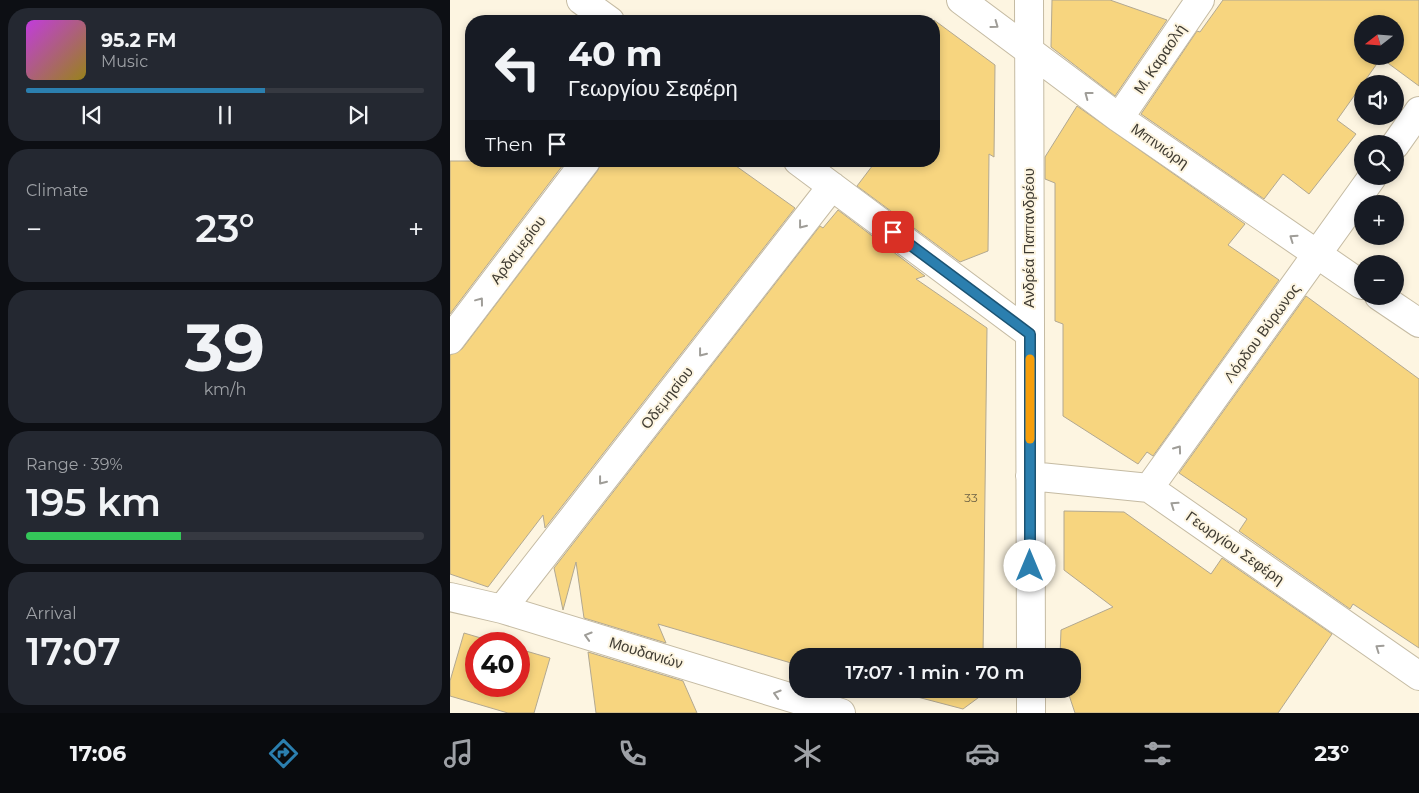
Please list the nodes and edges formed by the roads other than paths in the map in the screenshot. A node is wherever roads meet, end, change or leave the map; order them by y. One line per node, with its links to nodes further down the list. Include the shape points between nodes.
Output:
1 (582, 0): 5 (street)
2 (961, 0): 6 (street, Μπινιώρη, one-way to 6)
3 (1028, 0): 6 (street, Ανδρέα Παπανδρέου)
4 (1200, 0): 8 (street, Μ. Καραολή)
5 (602, 15)
6 (1029, 50): 8 (street, Μπινιώρη, one-way to 6); 18 (street, Ανδρέα Παπανδρέου)
7 (1419, 111): 9 (street)
8 (1119, 118): 14 (street, Μπινιώρη, one-way to 8)
9 (1402, 135)
10 (581, 167): 19 (street, Αρδαμερίου, one-way to 10)
11 (806, 167): 13 (street)
12 (1367, 185): 14 (street, Λόρδου Βύρωνος)
13 (832, 186): 18 (street); 23 (street, Οδεμησίου, one-way to 23)
14 (1318, 255): 15 (street, Μπινιώρη); 21 (street, Λόρδου Βύρωνος, one-way to 14)
15 (1354, 280)
16 (1392, 305): 17 (street)
17 (1419, 323)
18 (1030, 334): 20 (street, Ανδρέα Παπανδρέου)
19 (450, 340)
20 (1030, 476): 21 (street, Γεωργίου Σεφέρη); 24 (street, Ανδρέα Παπανδρέου)
21 (1149, 488): 25 (street, Γεωργίου Σεφέρη, one-way to 21)
22 (450, 597): 23 (street, Μουδανιών)
23 (502, 609): 27 (street, Μουδανιών, one-way to 23)
24 (1031, 648)
25 (1419, 676)
26 (1031, 698): 28 (street)
27 (840, 713)
28 (1031, 713)

